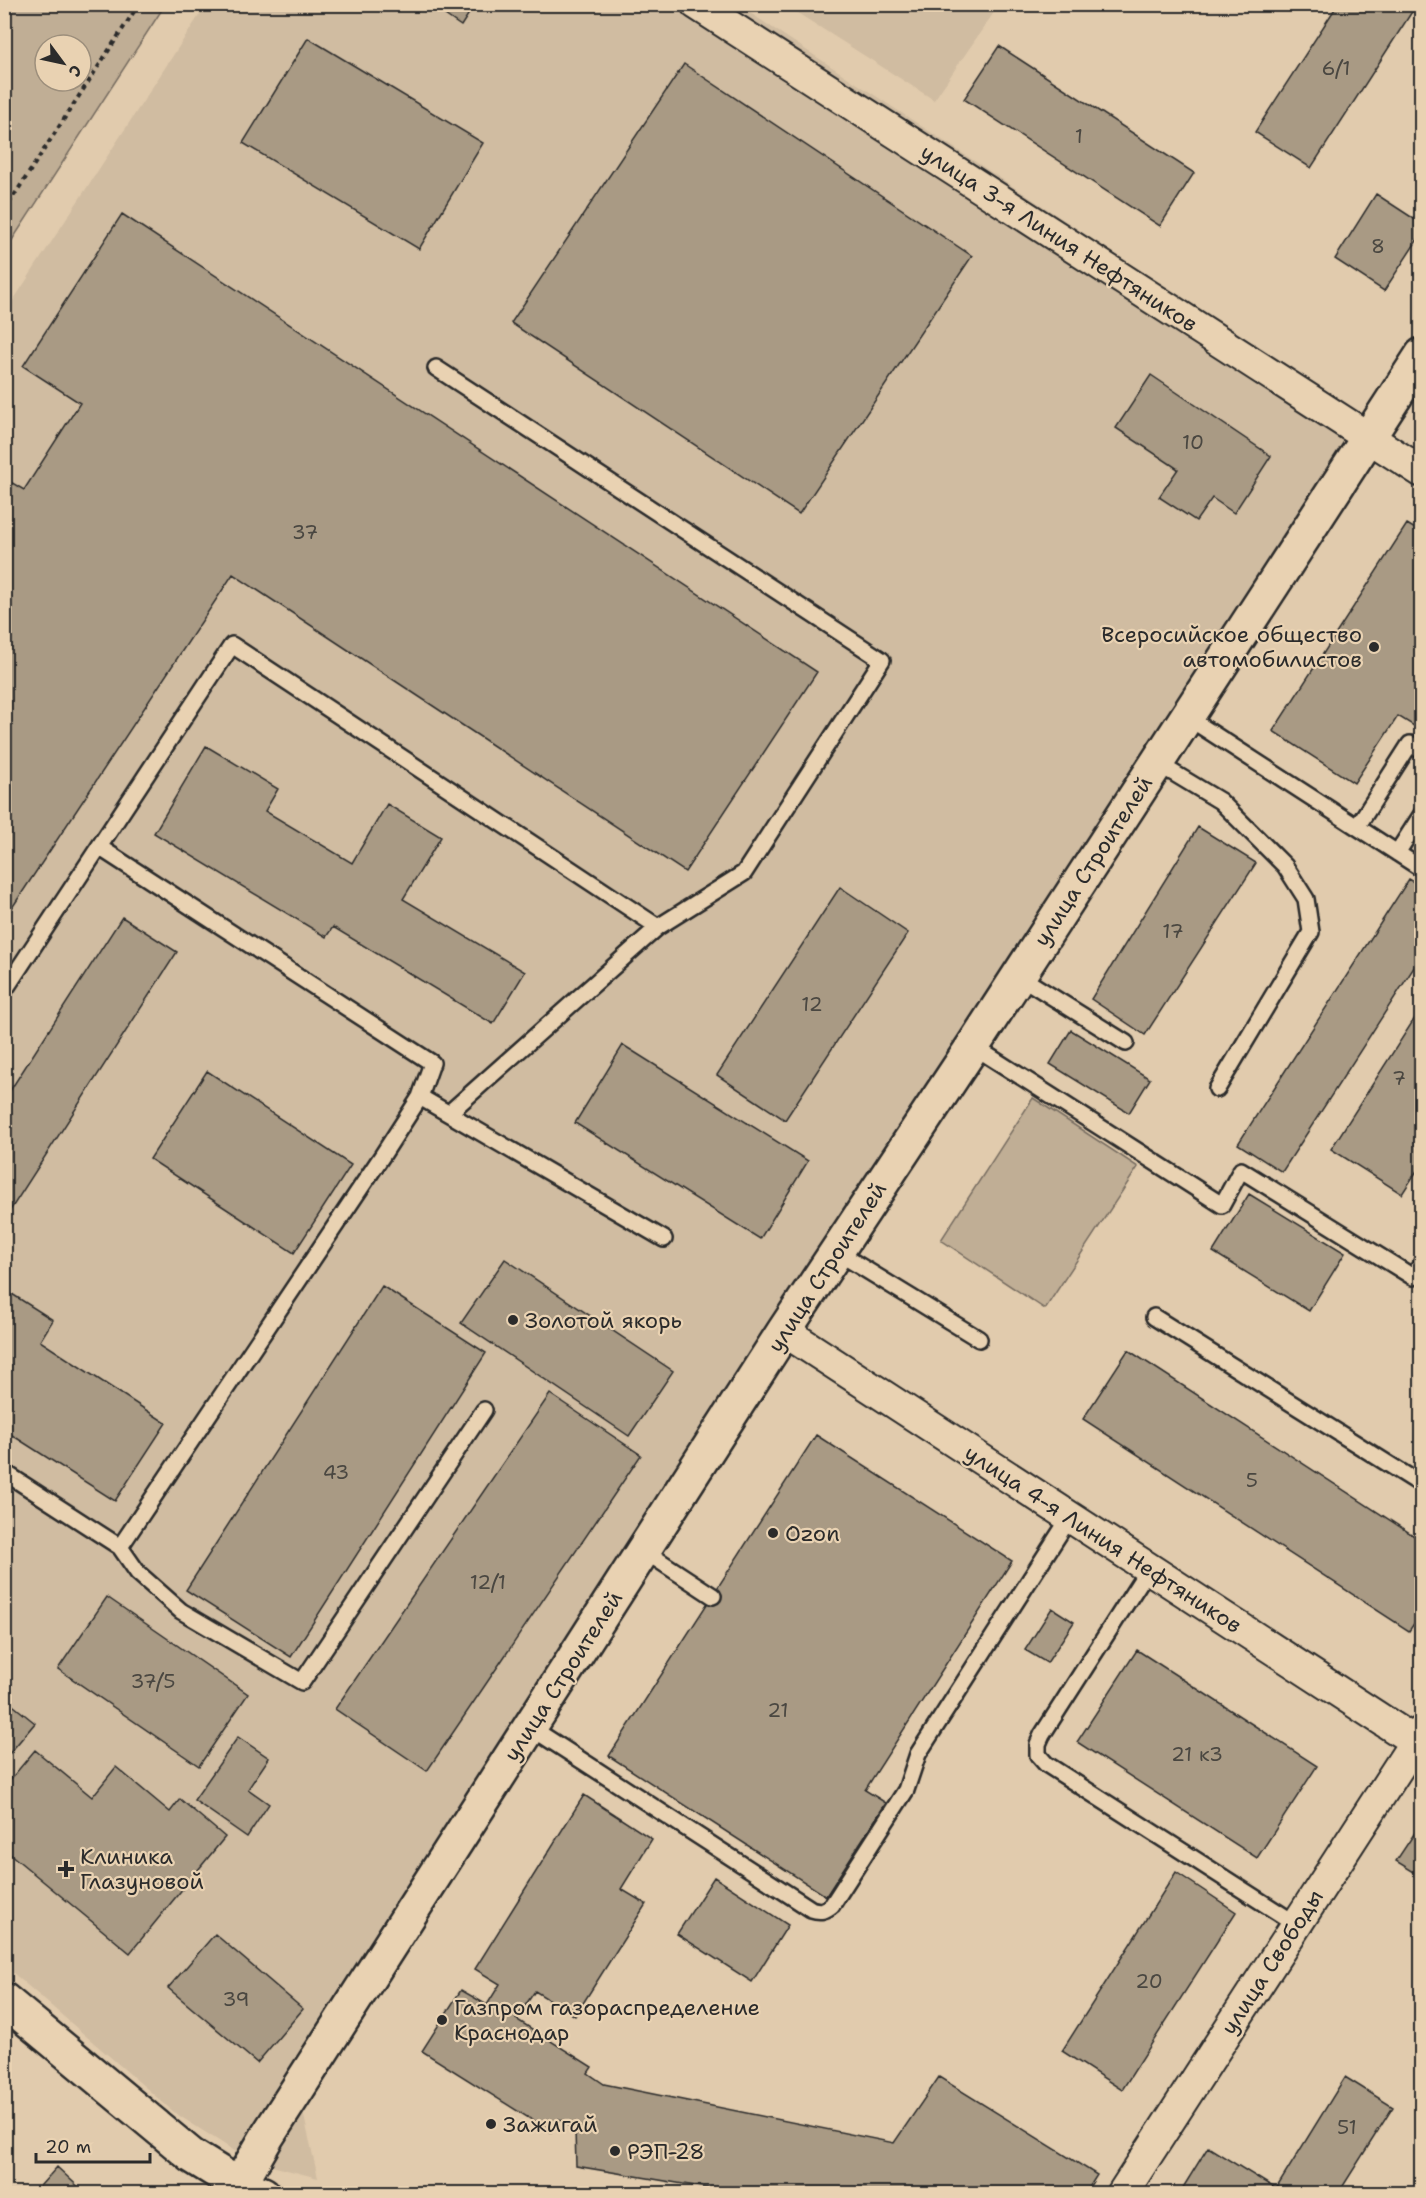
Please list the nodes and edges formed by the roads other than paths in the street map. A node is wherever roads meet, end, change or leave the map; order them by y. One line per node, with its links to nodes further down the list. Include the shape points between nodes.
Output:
1 (696, 4): 4 (street, улица 3-я Линия Нефтяников)
2 (1422, 355): 4 (street, улица Строителей)
3 (436, 368): 14 (lane, via 882,660 744,873)
4 (1368, 437): 5 (street, улица 3-я Линия Нефтяников); 6 (street, улица Строителей)
5 (1422, 472)
6 (1187, 717): 8 (street, улица Строителей); 10 (lane)
7 (1422, 751): 10 (lane, via 1410,744)
8 (1157, 764): 15 (street, улица Строителей); 19 (lane, via 1220,801 1285,866 1306,899 1311,932)
9 (1422, 814): 12 (lane)
10 (1357, 827): 12 (lane)
11 (99, 848): 14 (lane, via 232,645); 16 (lane); 20 (lane, via 432,1063)
12 (1397, 853): 13 (lane)
13 (1422, 869)
14 (658, 927): 21 (lane)
15 (1019, 976): 17 (lane); 18 (street, улица Строителей)
16 (4, 991)
17 (1126, 1043)
18 (973, 1046): 23 (street, улица Строителей); 24 (lane, via 1222,1205 1241,1170 1413,1277)
19 (1217, 1089)
20 (420, 1097): 21 (lane); 32 (lane)
21 (449, 1113): 22 (lane)
22 (664, 1239)
23 (837, 1252): 26 (street, улица Строителей); 27 (lane)
24 (1422, 1263)
25 (1154, 1317): 30 (lane)
26 (784, 1331): 31 (street, улица 4-я Линия Нефтяников); 33 (street, улица Строителей)
27 (979, 1339)
28 (484, 1410): 32 (lane, via 302,1682 181,1611 138,1573)
29 (4, 1472): 32 (lane)
30 (1422, 1485)
31 (1070, 1517): 34 (street, улица 4-я Линия Нефтяников); 36 (lane, via 918,1754 906,1790 827,1910 811,1909)
32 (120, 1547)
33 (643, 1550): 35 (lane); 36 (street, улица Строителей)
34 (1149, 1568): 37 (street, улица 4-я Линия Нефтяников); 38 (lane, via 1042,1735 1038,1755 1046,1764)
35 (713, 1596)
36 (530, 1727): 40 (street, улица Строителей, via 268,2135)
37 (1419, 1740): 38 (street, улица Свободы)
38 (1296, 1924): 41 (street, улица Свободы)
39 (4, 2000): 40 (street, via 192,2156)
40 (251, 2189)
41 (1122, 2193)

